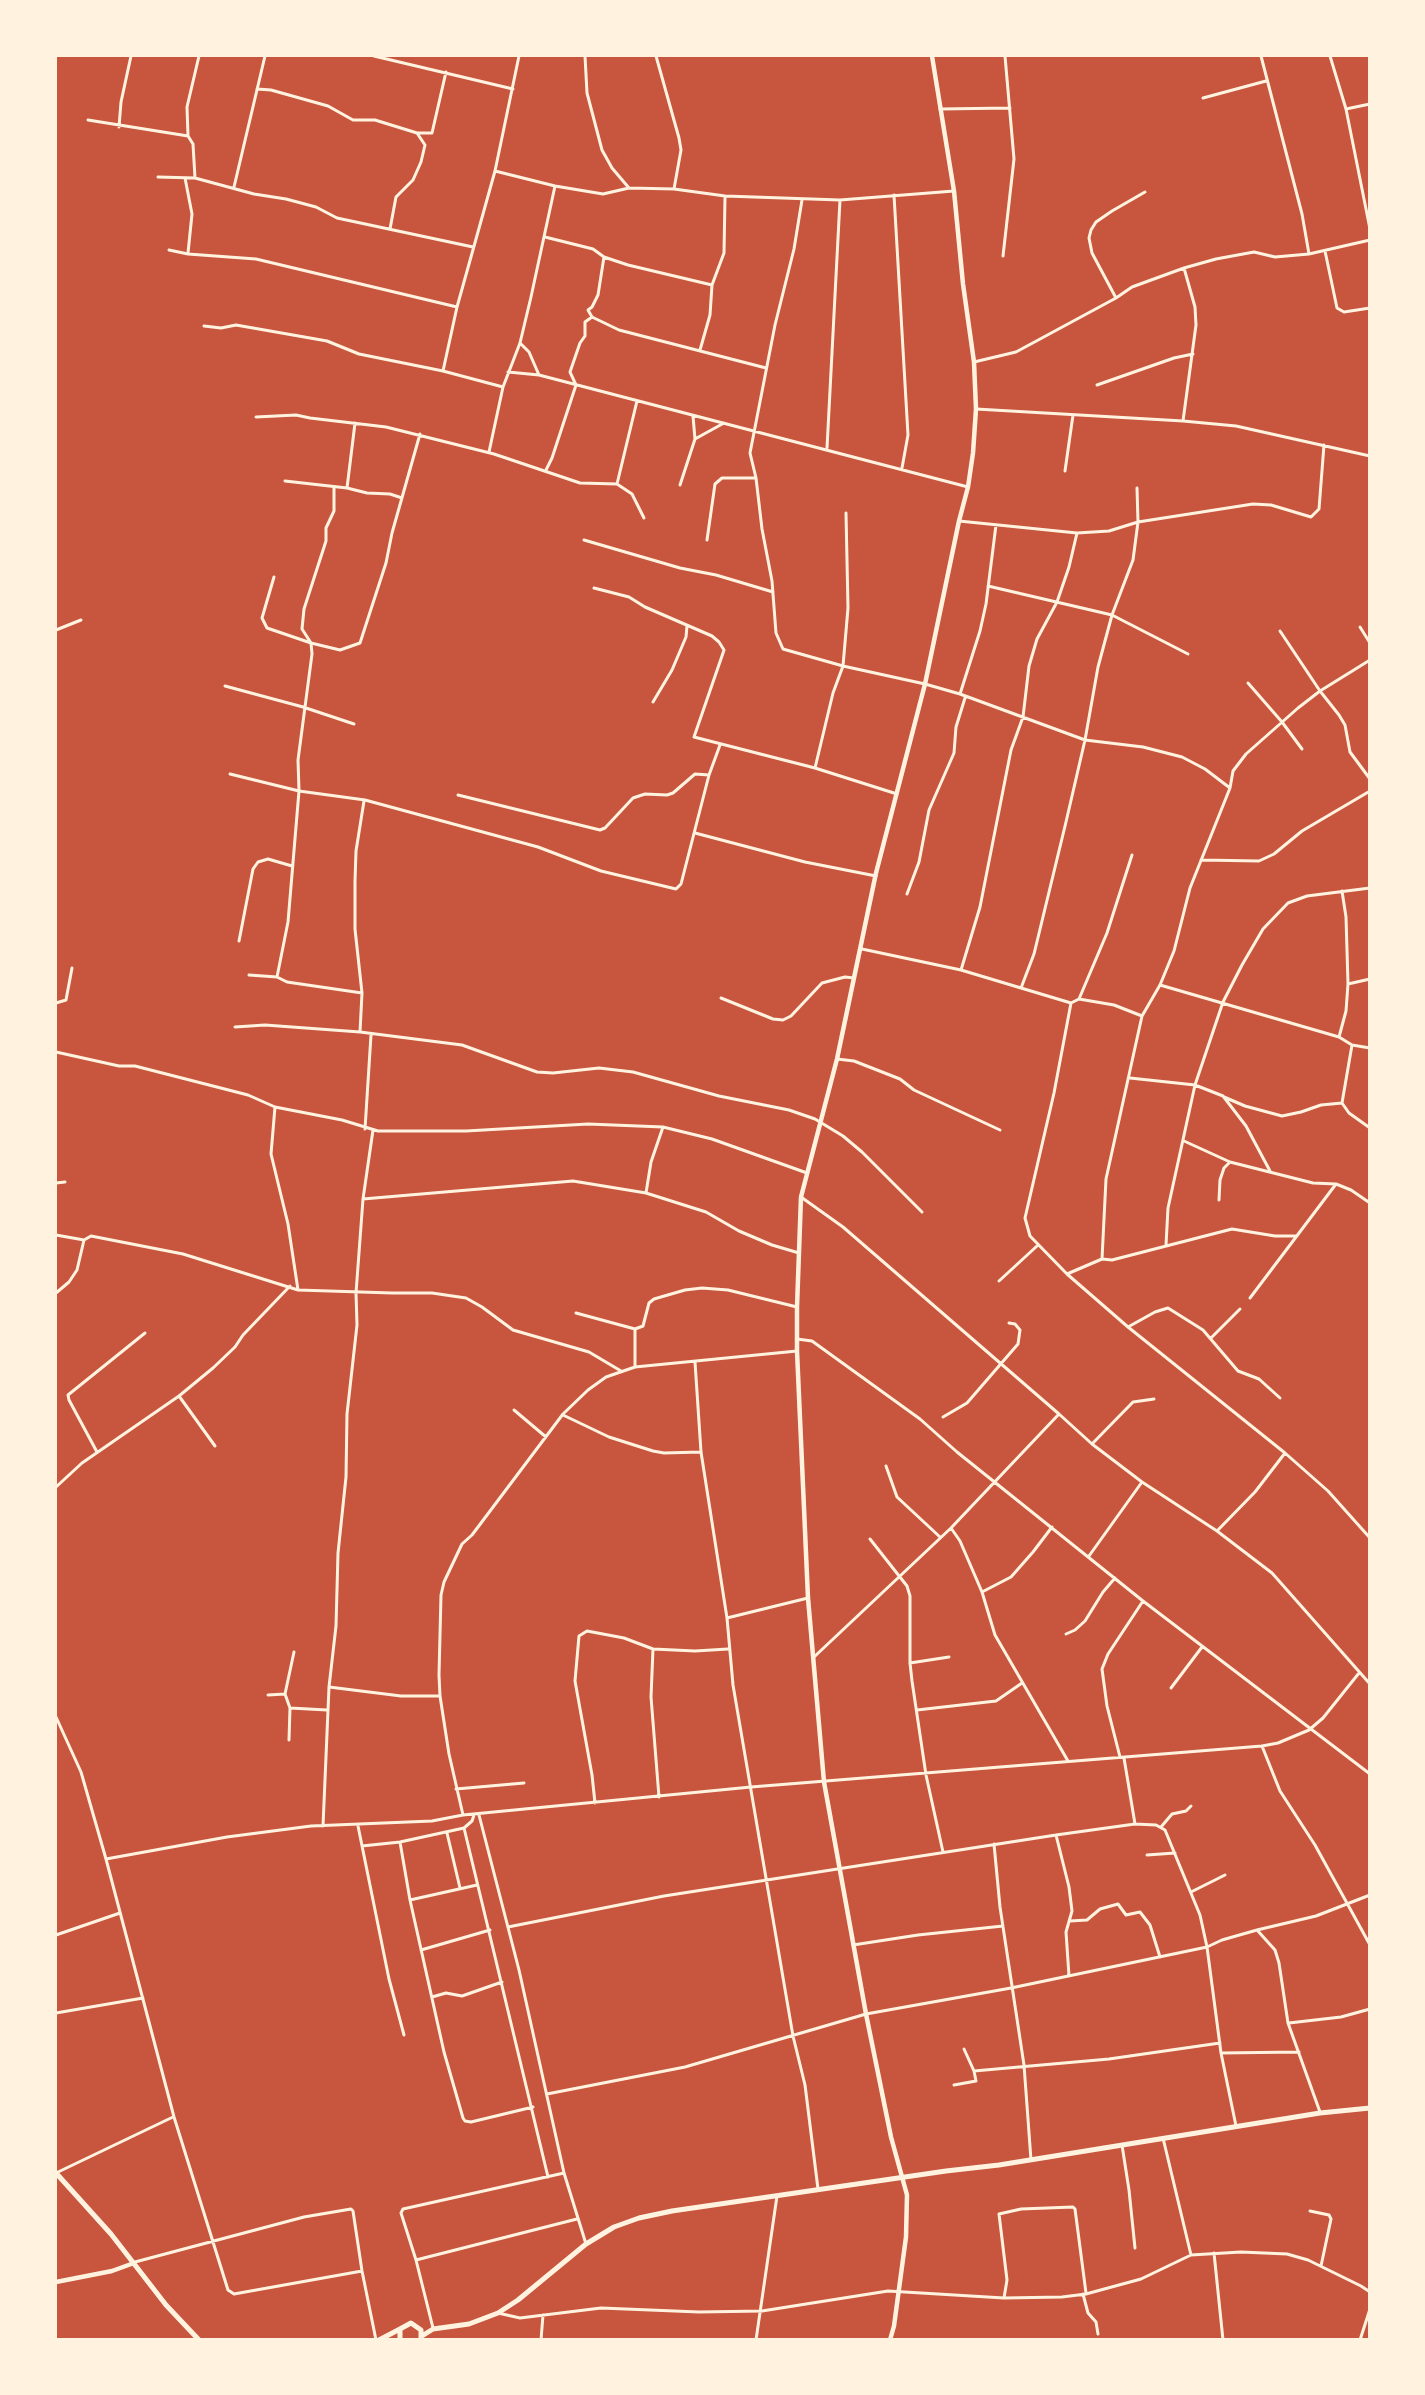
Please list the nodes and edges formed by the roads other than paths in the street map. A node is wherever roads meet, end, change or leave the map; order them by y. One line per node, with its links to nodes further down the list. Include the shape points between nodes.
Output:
1 (131, 56): 22 (street)
2 (199, 56): 24 (street, via 186,107)
3 (265, 56): 14 (street)
4 (374, 56): 12 (street)
5 (519, 56): 15 (street)
6 (585, 56): 31 (street, via 587,93 602,150)
7 (656, 56): 32 (street, via 681,150)
8 (932, 56): 19 (street)
9 (1005, 56): 18 (street)
10 (1261, 56): 13 (street)
11 (1330, 56): 20 (street)
12 (446, 72): 15 (street); 23 (street, via 432,133)
13 (1266, 81): 16 (street); 47 (street)
14 (257, 89): 23 (street, via 328,106 353,120 375,120); 30 (street)
15 (513, 89): 25 (street)
16 (1203, 98)
17 (1370, 104): 20 (street)
18 (1010, 108): 19 (street); 48 (street, via 1014,159)
19 (939, 109): 33 (street)
20 (1346, 110): 39 (street)
21 (88, 120): 22 (street)
22 (119, 127): 24 (street)
23 (417, 133): 40 (street, via 425,145 421,162 413,180 396,197)
24 (188, 136): 28 (street, via 193,144)
25 (495, 171): 29 (street); 43 (street)
26 (158, 177): 27 (street)
27 (185, 178): 28 (street); 46 (street, via 192,214)
28 (195, 178): 30 (street)
29 (555, 186): 31 (street, via 603,194); 41 (street)
30 (234, 187): 40 (street)
31 (629, 188): 32 (street)
32 (674, 189): 36 (street)
33 (954, 191): 35 (street); 60 (street)
34 (1145, 192): 52 (street, via 1104,216 1090,230 1092,253)
35 (894, 195): 38 (street); 83 (street, via 908,435)
36 (725, 196): 37 (street); 51 (street, via 724,253)
37 (802, 200): 38 (street); 61 (street)
38 (840, 200): 80 (street)
39 (1370, 229)
40 (390, 230): 43 (street)
41 (545, 237): 49 (street, via 593,249); 57 (street)
42 (1370, 240): 45 (street)
43 (473, 248): 53 (street)
44 (169, 250): 46 (street)
45 (1325, 251): 47 (street); 54 (street, via 1337,308 1344,312)
46 (188, 254): 53 (street, via 256,260)
47 (1309, 254): 50 (street, via 1275,257 1254,252)
48 (1003, 256)
49 (604, 257): 51 (street); 55 (street, via 598,295 588,310)
50 (1184, 268): 52 (street, via 1132,287); 59 (street, via 1195,307)
51 (712, 285): 58 (street, via 710,315)
52 (1116, 298): 60 (street, via 1016,352)
53 (457, 307): 62 (street)
54 (1370, 308)
55 (592, 317): 58 (street, via 619,330); 65 (street, via 585,322 585,336 570,372)
56 (204, 326): 62 (street, via 236,325 327,341 359,354)
57 (520, 343): 63 (street); 64 (street, via 529,352)
58 (699, 350): 61 (street)
59 (1193, 354): 66 (street); 73 (street)
60 (974, 362): 69 (street)
61 (766, 368): 76 (street)
62 (443, 371): 67 (street)
63 (508, 372): 64 (street); 67 (street)
64 (539, 375): 65 (street)
65 (576, 385): 68 (street); 84 (street)
66 (1097, 385)
67 (503, 387): 81 (street)
68 (637, 401): 71 (street); 88 (street)
69 (976, 409): 70 (street); 90 (street)
70 (1073, 415): 73 (street); 85 (street)
71 (693, 416): 75 (street); 78 (street)
72 (256, 417): 74 (street, via 296,415)
73 (1183, 421): 79 (street, via 1236,426)
74 (355, 423): 77 (street); 92 (street)
75 (724, 423): 76 (street); 78 (street)
76 (753, 430): 80 (street); 86 (street, via 750,453)
77 (420, 434): 81 (street); 94 (street)
78 (695, 439): 89 (street)
79 (1324, 445): 82 (street); 98 (street, via 1319,509 1311,517 1271,505 1252,504)
80 (828, 448): 83 (street)
81 (489, 452): 84 (street)
82 (1370, 456)
83 (902, 468): 90 (street)
84 (546, 470): 88 (street, via 580,483)
85 (1065, 471)
86 (756, 478): 102 (street, via 722,478 715,484); 106 (street)
87 (285, 481): 91 (street)
88 (617, 484): 96 (street, via 632,494)
89 (680, 484)
90 (968, 487): 97 (street)
91 (334, 488): 92 (street); 114 (street, via 334,511 304,609 302,629)
92 (347, 488): 94 (street)
93 (1137, 488): 98 (street)
94 (402, 498): 114 (street, via 360,643 340,650)
95 (846, 513): 118 (street, via 848,608)
96 (644, 518)
97 (959, 521): 99 (street); 120 (street)
98 (1138, 522): 100 (street, via 1109,531); 108 (street, via 1133,560)
99 (996, 525): 100 (street); 104 (street)
100 (1077, 532): 107 (street)
101 (584, 540): 106 (street)
102 (707, 540)
103 (274, 577): 114 (street, via 262,618 265,626)
104 (988, 586): 107 (street); 123 (street, via 980,630)
105 (594, 588): 110 (street, via 629,597)
106 (773, 592): 118 (street, via 776,633 783,649)
107 (1057, 602): 108 (street); 127 (street, via 1037,639 1029,666)
108 (1112, 615): 116 (street); 130 (street)
109 (81, 620): 112 (street)
110 (687, 626): 125 (street, via 672,670); 131 (street, via 712,636 723,650 694,737)
111 (1360, 627): 115 (street)
112 (56, 630)
113 (1280, 631): 122 (street)
114 (311, 643): 126 (street)
115 (1370, 643)
116 (1188, 654)
117 (1370, 660): 122 (street)
118 (843, 666): 120 (street); 133 (street)
119 (1248, 683): 128 (street)
120 (925, 684): 123 (street); 140 (street)
121 (225, 686): 126 (street)
122 (1320, 691): 128 (street); 136 (street, via 1340,715 1350,752)
123 (960, 694): 124 (street)
124 (965, 698): 127 (street); 150 (street, via 956,727 954,753 929,810 919,862)
125 (653, 702)
126 (303, 706): 129 (street); 139 (street)
127 (1023, 717): 130 (street); 154 (street, via 1011,750 980,907)
128 (1282, 722): 132 (street); 137 (street, via 1240,759)
129 (354, 724)
130 (1085, 740): 137 (street, via 1143,747 1182,757); 161 (street, via 1034,954)
131 (720, 745): 133 (street); 135 (street)
132 (1302, 749)
133 (815, 768): 140 (street)
134 (230, 774): 139 (street)
135 (709, 775): 141 (street, via 695,774 673,793 633,798 600,830); 143 (street)
136 (1370, 779)
137 (1230, 788): 145 (street)
138 (1370, 791): 145 (street, via 1259,861)
139 (299, 792): 142 (street); 146 (street)
140 (897, 794): 147 (street)
141 (458, 795)
142 (364, 800): 143 (street, via 538,847 601,871 670,889 681,884); 162 (street, via 355,881)
143 (695, 833): 147 (street)
144 (1132, 855): 164 (street, via 1107,933)
145 (1201, 860): 160 (street)
146 (292, 866): 151 (street, via 268,859 258,862 253,869); 156 (street, via 288,922)
147 (876, 876): 152 (street)
148 (1370, 888): 149 (street)
149 (1342, 891): 159 (street); 165 (street, via 1297,899 1279,910 1263,929)
150 (907, 894)
151 (239, 941)
152 (862, 950): 154 (street); 157 (street)
153 (72, 968): 166 (street, via 66,1000)
154 (962, 970): 161 (street)
155 (249, 975): 156 (street)
156 (277, 977): 162 (street, via 287,982)
157 (856, 978): 163 (street, via 822,984 783,1020); 176 (street)
158 (1370, 979): 159 (street)
159 (1348, 984): 172 (street)
160 (1160, 985): 165 (street); 168 (street)
161 (1021, 988): 167 (street)
162 (362, 993): 170 (street)
163 (721, 998)
164 (1079, 999): 167 (street); 168 (street, via 1114,1005)
165 (1223, 1002): 172 (street); 178 (street)
166 (56, 1003)
167 (1071, 1003): 207 (street, via 1025,1218)
168 (1142, 1016): 177 (street)
169 (234, 1027): 170 (street, via 265,1025)
170 (360, 1032): 171 (street)
171 (371, 1034): 182 (street, via 462,1045 537,1072 599,1068 633,1072 789,1110); 185 (street)
172 (1339, 1037): 173 (street)
173 (1352, 1045): 174 (street); 180 (street)
174 (1370, 1048)
175 (56, 1052): 181 (street, via 135,1066 248,1095)
176 (837, 1059): 182 (street); 187 (street, via 890,1075 923,1095)
177 (1130, 1078): 178 (street); 209 (street, via 1106,1179)
178 (1195, 1085): 179 (street); 188 (street)
179 (1222, 1096): 180 (street, via 1282,1116); 190 (street, via 1246,1126)
180 (1342, 1103): 184 (street)
181 (275, 1107): 185 (street, via 342,1119); 213 (street, via 272,1154)
182 (821, 1124): 191 (street); 202 (street, via 862,1152)
183 (663, 1127): 186 (street, via 588,1124 466,1131); 191 (street, via 712,1138); 196 (street)
184 (1370, 1128)
185 (365, 1129): 186 (street)
186 (373, 1130): 199 (street)
187 (1000, 1130)
188 (1184, 1142): 189 (street); 206 (street, via 1168,1208)
189 (1230, 1162): 190 (street); 200 (street, via 1220,1180)
190 (1270, 1171): 195 (street)
191 (807, 1173): 198 (street)
192 (65, 1182): 193 (street)
193 (56, 1183)
194 (1336, 1184): 195 (street); 197 (street); 201 (street)
195 (1324, 1185): 197 (street)
196 (646, 1193): 199 (street, via 573,1181); 208 (street, via 706,1212 739,1231)
197 (1329, 1194): 204 (street)
198 (801, 1197): 208 (street); 228 (street, via 843,1227)
199 (363, 1199): 215 (street)
200 (1219, 1200)
201 (1370, 1203)
202 (922, 1212)
203 (56, 1236): 205 (street)
204 (1297, 1236): 206 (street, via 1232,1229); 216 (street)
205 (84, 1240): 212 (street, via 91,1236 183,1254); 214 (street, via 76,1270)
206 (1166, 1245): 209 (street, via 1112,1260)
207 (1037, 1246): 210 (street); 211 (street)
208 (800, 1254): 217 (street)
209 (1102, 1258): 210 (street)
210 (1067, 1274): 221 (street)
211 (999, 1281)
212 (290, 1286): 213 (street); 231 (street, via 222,1360)
213 (298, 1290): 215 (street)
214 (56, 1293)
215 (356, 1293): 230 (street, via 432,1293 471,1299 513,1330 589,1352); 272 (street, via 357,1325 347,1414 349,1432)
216 (1250, 1298)
217 (797, 1307): 222 (street, via 728,1290 686,1290 654,1299 642,1326); 225 (street)
218 (1240, 1309): 224 (street)
219 (576, 1313): 222 (street)
220 (1009, 1323): 228 (street, via 1015,1324 1021,1337)
221 (1128, 1327): 224 (street, via 1168,1308); 243 (street)
222 (635, 1329): 229 (street)
223 (145, 1333): 241 (street, via 68,1395)
224 (1211, 1338): 232 (street, via 1238,1371 1259,1379)
225 (797, 1340): 226 (street); 245 (street, via 812,1341 920,1419)
226 (797, 1351): 227 (street); 258 (street)
227 (695, 1362): 229 (street); 242 (street)
228 (1002, 1365): 236 (street); 237 (street, via 967,1404)
229 (634, 1367): 230 (street)
230 (621, 1371): 235 (street, via 588,1390)
231 (179, 1396): 240 (street); 241 (street)
232 (1280, 1398)
233 (1154, 1399): 239 (street, via 1133,1402)
234 (514, 1410): 238 (street)
235 (563, 1414): 238 (street); 242 (street, via 609,1437 653,1451)
236 (1059, 1414): 239 (street); 245 (street)
237 (943, 1417)
238 (546, 1437): 276 (street, via 462,1544 444,1582)
239 (1092, 1444): 246 (street)
240 (215, 1446)
241 (97, 1452): 247 (street)
242 (701, 1452): 260 (street)
243 (1285, 1453): 250 (street, via 1255,1492); 252 (street, via 1328,1491)
244 (886, 1466): 251 (street, via 897,1497)
245 (995, 1482): 248 (street); 249 (street)
246 (1142, 1482): 250 (street); 254 (street)
247 (56, 1487)
248 (1052, 1527): 254 (street); 257 (street, via 1011,1577)
249 (951, 1528): 251 (street); 257 (street)
250 (1217, 1531): 269 (street, via 1272,1573)
251 (940, 1537): 255 (street)
252 (1370, 1538)
253 (870, 1539): 255 (street)
254 (1089, 1557): 256 (street)
255 (898, 1576): 267 (street); 268 (street, via 906,1586 911,1605)
256 (1115, 1578): 259 (street); 261 (street, via 1085,1621)
257 (982, 1592): 270 (street, via 995,1635)
258 (808, 1598): 260 (street); 267 (street)
259 (1143, 1601): 262 (street); 284 (street, via 1102,1669 1107,1706)
260 (727, 1618): 264 (street)
261 (1066, 1634)
262 (1202, 1647): 273 (street); 281 (street)
263 (653, 1649): 264 (street); 292 (street, via 651,1697); 293 (street, via 615,1636 587,1632 579,1636 575,1681)
264 (728, 1649): 290 (street)
265 (294, 1652): 274 (street)
266 (949, 1657): 268 (street)
267 (813, 1659): 288 (street)
268 (910, 1663): 279 (street)
269 (1359, 1673): 271 (street); 281 (street)
270 (1022, 1683): 279 (street, via 996,1701); 285 (street)
271 (1370, 1684)
272 (329, 1687): 276 (street, via 401,1696); 278 (street)
273 (1171, 1688)
274 (285, 1694): 275 (street); 277 (street)
275 (268, 1695)
276 (440, 1696): 291 (street)
277 (290, 1708): 278 (street); 282 (street)
278 (328, 1710): 299 (street)
279 (918, 1710): 287 (street)
280 (56, 1717): 311 (street, via 81,1772)
281 (1309, 1730): 283 (street); 286 (street)
282 (289, 1740)
283 (1262, 1746): 284 (street); 320 (street, via 1280,1791)
284 (1122, 1757): 285 (street); 298 (street)
285 (1068, 1761): 287 (street)
286 (1370, 1774)
287 (926, 1775): 288 (street); 308 (street)
288 (824, 1782): 290 (street); 312 (street)
289 (524, 1783): 291 (street)
290 (751, 1787): 292 (street); 314 (street)
291 (456, 1789): 295 (street)
292 (659, 1797): 293 (street)
293 (595, 1803): 297 (street)
294 (1191, 1806): 301 (street, via 1172,1814)
295 (463, 1815): 296 (street); 300 (street)
296 (474, 1815): 297 (street); 302 (street)
297 (479, 1815): 324 (street)
298 (1135, 1824): 301 (street); 304 (street)
299 (323, 1826): 300 (street); 311 (street, via 227,1837)
300 (358, 1826): 307 (street)
301 (1161, 1827): 309 (street)
302 (464, 1828): 303 (street); 315 (street)
303 (447, 1833): 305 (street); 316 (street)
304 (1056, 1835): 306 (street); 322 (street, via 1069,1887)
305 (400, 1842): 307 (street); 319 (street)
306 (994, 1844): 308 (street); 323 (street)
307 (361, 1846): 342 (street)
308 (943, 1852): 312 (street)
309 (1175, 1853): 310 (street); 317 (street)
310 (1147, 1855)
311 (106, 1859): 321 (street)
312 (838, 1870): 314 (street); 328 (street)
313 (1225, 1875): 317 (street)
314 (767, 1881): 324 (street, via 625,1903); 343 (street)
315 (477, 1885): 316 (street); 325 (street)
316 (460, 1888): 319 (street)
317 (1191, 1892): 330 (street)
318 (1370, 1894): 320 (street)
319 (410, 1900): 331 (street)
320 (1347, 1905): 326 (street); 329 (street)
321 (120, 1913): 327 (street); 337 (street)
322 (1070, 1921): 332 (street, via 1087,1920 1100,1909 1118,1904 1126,1915 1140,1912 1150,1925); 333 (street, via 1066,1943)
323 (1003, 1926): 328 (street); 335 (street)
324 (508, 1927): 351 (street)
325 (490, 1930): 331 (street); 334 (street)
326 (1257, 1930): 330 (street); 341 (street, via 1275,1950)
327 (56, 1935)
328 (852, 1945): 340 (street)
329 (1370, 1945)
330 (1208, 1947): 332 (street); 344 (street)
331 (422, 1950): 336 (street)
332 (1160, 1957): 333 (street)
333 (1069, 1976): 335 (street)
334 (502, 1983): 336 (street, via 462,1996); 352 (street)
335 (1011, 1988): 340 (street); 348 (street)
336 (432, 1996): 352 (street, via 465,2121)
337 (143, 1998): 339 (street); 355 (street)
338 (1370, 2009): 341 (street, via 1341,2017)
339 (56, 2013)
340 (866, 2014): 343 (street); 363 (street)
341 (1288, 2023): 346 (street)
342 (404, 2035)
343 (793, 2036): 351 (street, via 685,2067); 364 (street, via 805,2085)
344 (1220, 2043): 347 (street); 348 (street, via 1109,2059)
345 (964, 2049): 349 (street)
346 (1299, 2052): 347 (street); 354 (street)
347 (1221, 2053): 356 (street)
348 (1024, 2065): 349 (street); 359 (street)
349 (974, 2071): 350 (street, via 976,2081)
350 (954, 2085)
351 (547, 2094): 361 (street)
352 (533, 2108): 362 (street)
353 (1370, 2108): 354 (main road)
354 (1320, 2113): 356 (main road)
355 (174, 2117): 360 (street); 368 (street)
356 (1237, 2128): 357 (main road)
357 (1163, 2138): 358 (main road); 372 (street)
358 (1122, 2145): 359 (main road); 370 (street)
359 (1031, 2160): 363 (main road)
360 (56, 2173): 374 (main road)
361 (564, 2173): 362 (street); 367 (street)
362 (549, 2177): 373 (street, via 403,2210)
363 (902, 2178): 364 (main road); 378 (street, via 907,2212)
364 (819, 2189): 365 (main road)
365 (777, 2196): 369 (main road, via 672,2211 626,2222); 383 (street)
366 (1310, 2211): 375 (street, via 1329,2215 1331,2219)
367 (577, 2219): 369 (street); 373 (street)
368 (211, 2240): 374 (street); 376 (street, via 230,2293 234,2294); 376 (street, via 348,2208 353,2211)
369 (586, 2244): 384 (main road)
370 (1135, 2248)
371 (1214, 2253): 372 (street); 375 (street, via 1287,2254); 397 (street)
372 (1191, 2255): 380 (street, via 1141,2279)
373 (416, 2260): 388 (street)
374 (135, 2262): 377 (street); 391 (main road, via 166,2305)
375 (1321, 2267): 379 (street)
376 (362, 2271): 392 (street)
377 (56, 2282)
378 (898, 2292): 381 (street); 383 (street); 396 (street)
379 (1370, 2292)
380 (1084, 2294): 381 (street); 381 (street, via 1075,2209 1021,2209 999,2214 1007,2280); 389 (street)
381 (1004, 2298)
382 (1370, 2309): 398 (street)
383 (762, 2311): 385 (street, via 602,2308); 395 (street)
384 (498, 2313): 385 (street, via 520,2318); 388 (main road, via 469,2324)
385 (543, 2316): 394 (street)
386 (417, 2325): 387 (main road, via 408,2324); 388 (main road); 390 (main road)
387 (400, 2329): 392 (main road); 393 (main road)
388 (433, 2330): 390 (main road)
389 (1098, 2334)
390 (422, 2338)
391 (199, 2340)
392 (378, 2340)
393 (399, 2340)
394 (542, 2340)
395 (756, 2340)
396 (890, 2340)
397 (1223, 2340)
398 (1360, 2340)

